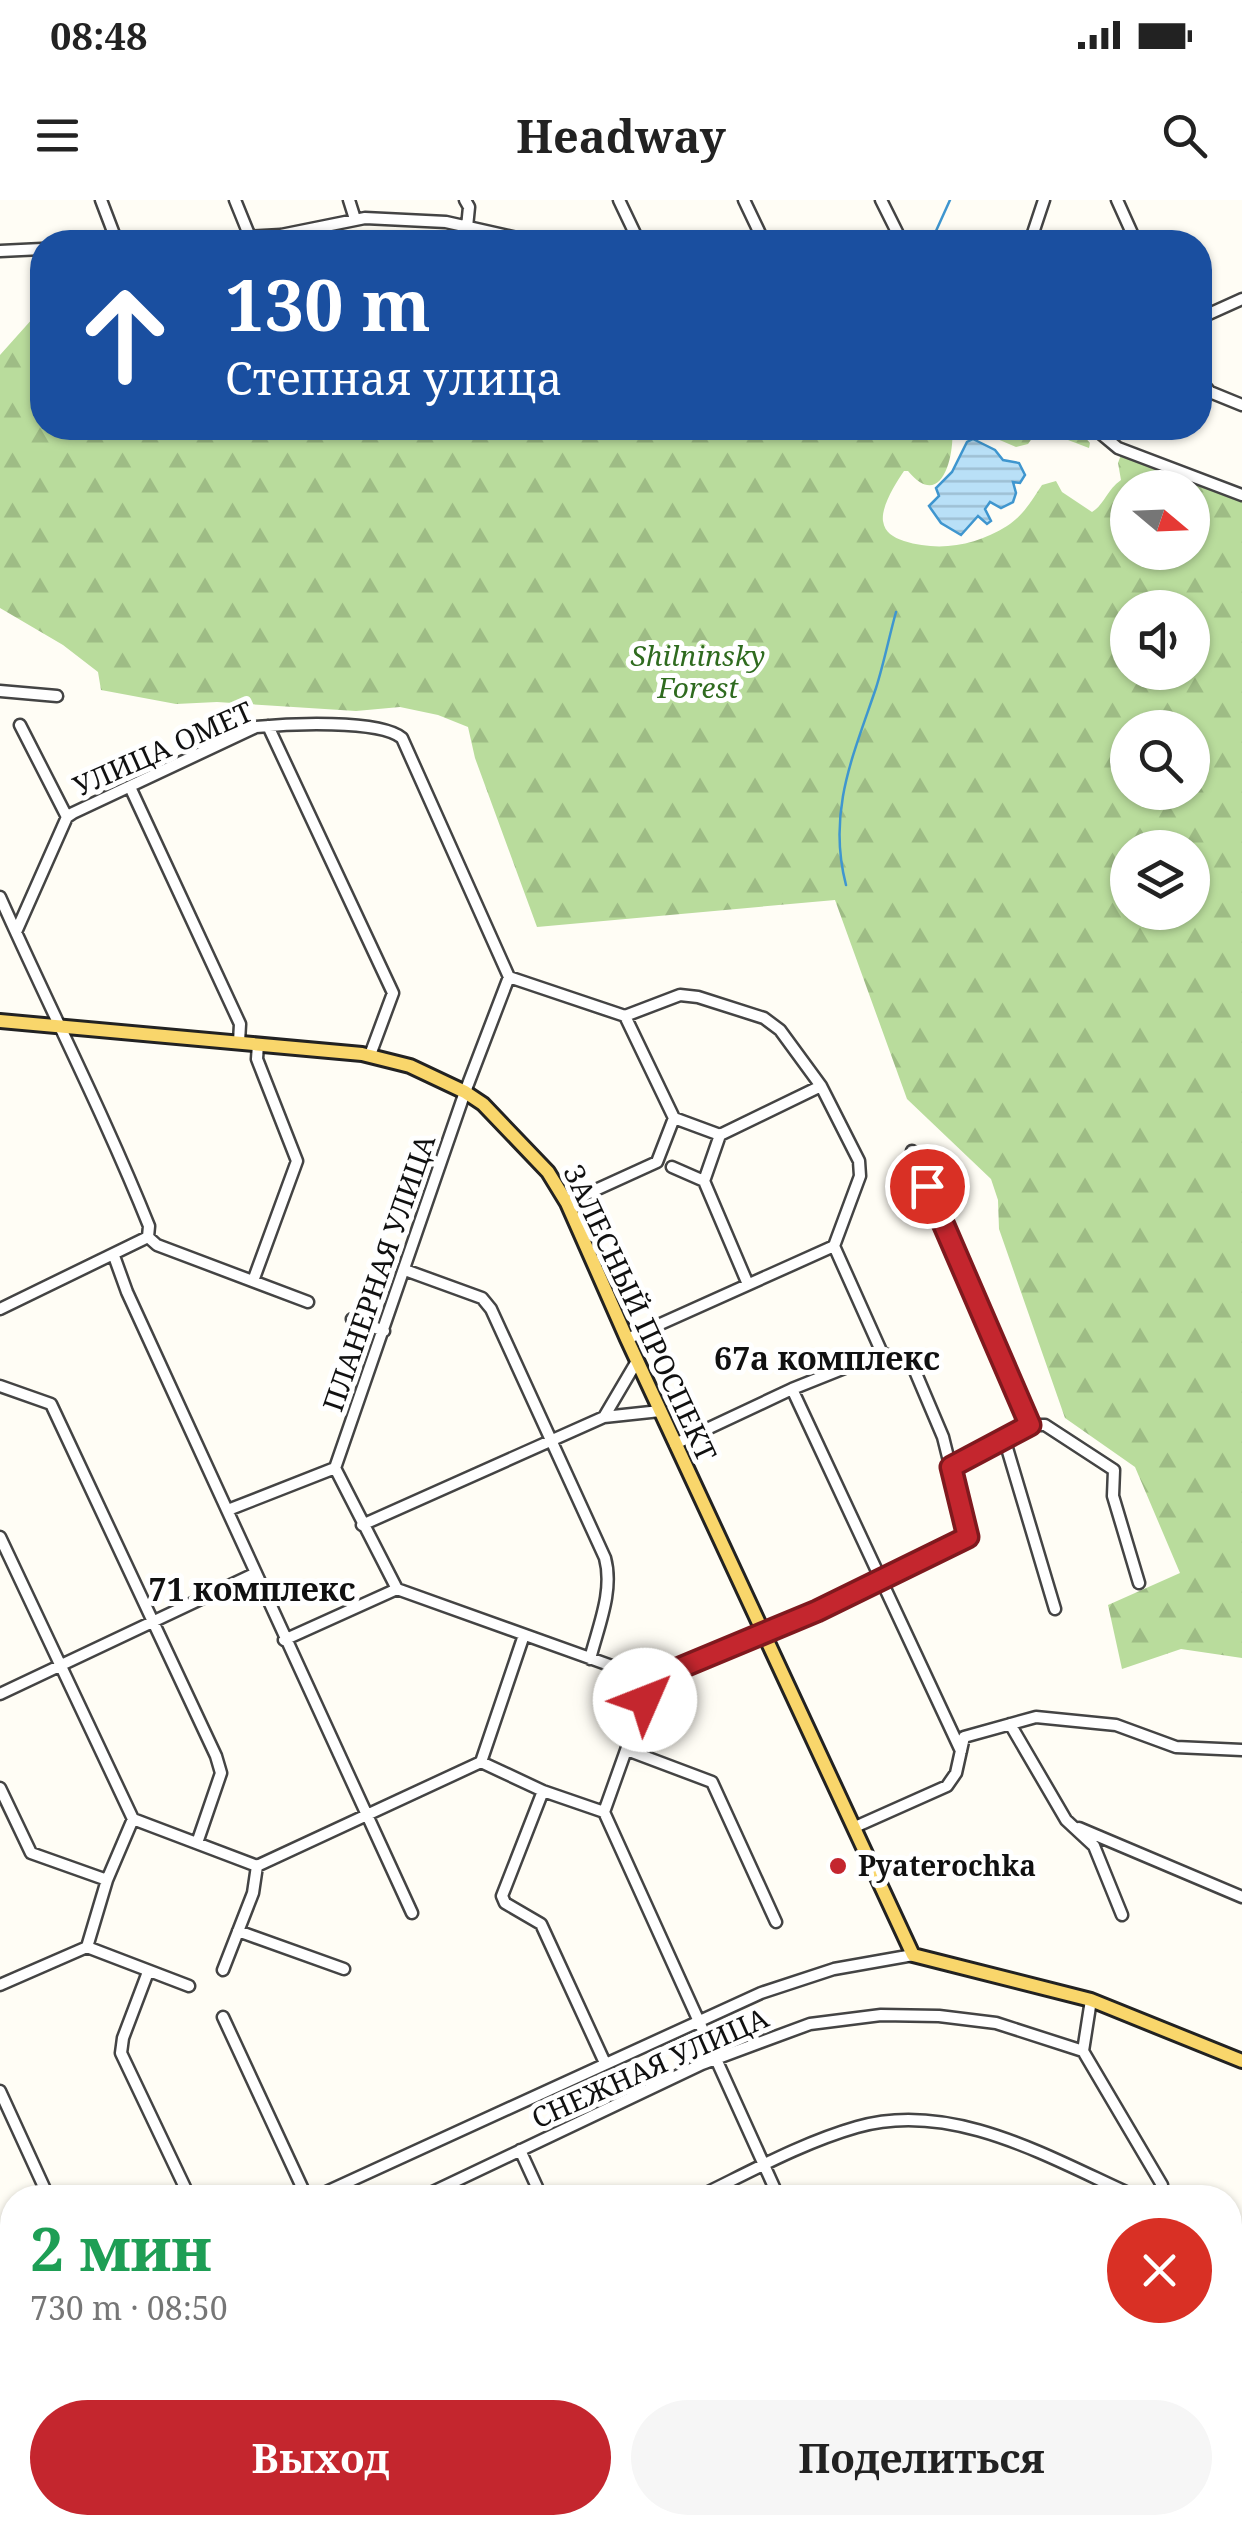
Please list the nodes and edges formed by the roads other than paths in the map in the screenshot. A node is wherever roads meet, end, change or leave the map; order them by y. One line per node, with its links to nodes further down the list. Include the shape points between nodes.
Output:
1 (100, 200): 12 (street)
2 (235, 200): 13 (street)
3 (348, 200): 10 (street)
4 (466, 200): 11 (street)
5 (619, 200): 16 (street)
6 (744, 200): 17 (street)
7 (881, 200): 18 (street)
8 (1044, 200): 19 (street)
9 (1116, 200): 20 (street)
10 (355, 219): 11 (street); 14 (street)
11 (467, 226): 15 (street)
12 (112, 230)
13 (247, 230)
14 (306, 230)
15 (484, 230)
16 (633, 230)
17 (758, 230)
18 (896, 230)
19 (1034, 230)
20 (1130, 230)
21 (30, 249): 22 (street)
22 (0, 250)
23 (1242, 299): 24 (street)
24 (1212, 313)
25 (1212, 393): 26 (street)
26 (1242, 405)
27 (1108, 440): 28 (street)
28 (1242, 495)
29 (0, 691): 30 (street)
30 (56, 696)
31 (20, 725): 34 (street)
32 (268, 726): 33 (street, УЛИЦА ОМЕТ); 37 (street, УЛИЦА ОМЕТ, via 360,727 402,738); 43 (street, via 393,993)
33 (130, 787): 34 (street, УЛИЦА ОМЕТ); 41 (street, via 240,1024)
34 (67, 817): 36 (street, УЛИЦА ОМЕТ)
35 (0, 897): 36 (street)
36 (16, 932): 40 (street)
37 (509, 977): 38 (street); 45 (street, ПЛАНЕРНАЯ УЛИЦА)
38 (626, 1016): 44 (street, via 680,995 764,1018); 46 (street)
39 (0, 1021): 40 (main road, ЗАЛЕСНЫЙ ПРОСПЕКТ)
40 (58, 1026): 41 (main road, ЗАЛЕСНЫЙ ПРОСПЕКТ); 52 (street, via 113,1136)
41 (239, 1042): 42 (main road, ЗАЛЕСНЫЙ ПРОСПЕКТ)
42 (258, 1044): 43 (main road, ЗАЛЕСНЫЙ ПРОСПЕКТ); 56 (street, via 297,1160)
43 (370, 1055): 45 (main road, ЗАЛЕСНЫЙ ПРОСПЕКТ)
44 (821, 1086): 47 (street); 53 (street, via 859,1161 860,1176)
45 (465, 1092): 51 (main road, ЗАЛЕСНЫЙ ПРОСПЕКТ, via 525,1146); 55 (street, ПЛАНЕРНАЯ УЛИЦА)
46 (674, 1118): 47 (street); 51 (street, via 657,1162)
47 (720, 1136): 50 (street)
48 (912, 1151): 69 (street)
49 (672, 1167): 50 (street)
50 (704, 1181): 57 (street)
51 (567, 1203): 62 (main road, ЗАЛЕСНЫЙ ПРОСПЕКТ)
52 (148, 1238): 54 (street); 56 (street)
53 (834, 1246): 57 (street); 63 (street)
54 (114, 1256): 59 (street); 75 (street)
55 (406, 1270): 61 (street, ПЛАНЕРНАЯ УЛИЦА); 71 (street, via 482,1298)
56 (253, 1282): 58 (street)
57 (747, 1282): 62 (street)
58 (308, 1302)
59 (0, 1309)
60 (352, 1320): 61 (street)
61 (384, 1331): 74 (street, ПЛАНЕРНАЯ УЛИЦА)
62 (627, 1339): 64 (main road, ЗАЛЕСНЫЙ ПРОСПЕКТ)
63 (882, 1353): 66 (street); 73 (street, via 912,1364)
64 (637, 1362): 67 (main road, ЗАЛЕСНЫЙ ПРОСПЕКТ); 68 (street)
65 (0, 1386): 83 (street, via 50,1404)
66 (792, 1390): 72 (street); 79 (street)
67 (660, 1411): 68 (street); 72 (main road, ЗАЛЕСНЫЙ ПРОСПЕКТ)
68 (604, 1417): 71 (street)
69 (1030, 1425): 70 (street); 80 (street, via 1045,1425 1114,1470 1113,1496)
70 (1004, 1438): 73 (street); 82 (street)
71 (551, 1441): 76 (street); 87 (street, via 609,1575)
72 (675, 1444): 84 (main road, ЗАЛЕСНЫЙ ПРОСПЕКТ)
73 (951, 1467): 79 (street, via 968,1537)
74 (335, 1468): 75 (street); 76 (street)
75 (228, 1510): 78 (street)
76 (362, 1525): 81 (street)
77 (0, 1536): 88 (street)
78 (256, 1574): 83 (street); 86 (street)
79 (882, 1577): 84 (street); 94 (street)
80 (1140, 1583)
81 (397, 1590): 85 (street); 86 (street)
82 (1055, 1609)
83 (155, 1622): 88 (street); 103 (street, via 221,1773)
84 (764, 1632): 89 (street); 102 (main road, ЗАЛЕСНЫЙ ПРОСПЕКТ)
85 (524, 1635): 87 (street); 95 (street)
86 (284, 1640): 99 (street)
87 (590, 1659): 89 (street)
88 (60, 1665): 90 (street); 100 (street)
89 (651, 1680): 92 (street)
90 (0, 1694)
91 (1010, 1724): 93 (street, via 1036,1717 1116,1725 1176,1746); 94 (street, via 964,1737); 101 (street)
92 (627, 1750): 98 (street); 111 (street, via 712,1782)
93 (1242, 1750)
94 (961, 1751): 102 (street, via 947,1786)
95 (481, 1762): 97 (street); 99 (street)
96 (0, 1788): 107 (street, via 31,1852)
97 (544, 1791): 98 (street); 126 (street, via 502,1896 541,1924)
98 (604, 1812): 122 (street)
99 (368, 1814): 106 (street); 109 (street)
100 (133, 1819): 103 (street); 107 (street)
101 (1074, 1826): 104 (street); 105 (street)
102 (855, 1827): 114 (main road, ЗАЛЕСНЫЙ ПРОСПЕКТ)
103 (197, 1843): 106 (street)
104 (1114, 1844): 105 (street); 108 (street)
105 (1094, 1846): 110 (street)
106 (257, 1866): 112 (street)
107 (107, 1880): 113 (street)
108 (1242, 1897)
109 (412, 1913)
110 (1122, 1915)
111 (776, 1922)
112 (238, 1931): 115 (street); 116 (street)
113 (87, 1946): 117 (street); 118 (street)
114 (913, 1955): 120 (main road); 122 (street, via 834,1968)
115 (344, 1968)
116 (223, 1970)
117 (148, 1972): 119 (street); 131 (street, via 121,2052)
118 (0, 1984)
119 (188, 1986)
120 (1091, 2000): 123 (street); 125 (main road)
121 (223, 2017): 132 (street)
122 (697, 2020): 124 (street); 126 (street)
123 (1083, 2051): 124 (street, СНЕЖНАЯ УЛИЦА, via 996,2023 881,2015 810,2024); 139 (street)
124 (716, 2059): 128 (street, СНЕЖНАЯ УЛИЦА); 129 (street)
125 (1242, 2061)
126 (605, 2063): 133 (street)
127 (0, 2091): 130 (street)
128 (520, 2150): 134 (street, СНЕЖНАЯ УЛИЦА); 135 (street)
129 (764, 2166): 136 (street); 137 (street); 138 (street, via 860,2126 908,2120 1009,2139)
130 (43, 2185)
131 (184, 2185)
132 (304, 2185)
133 (339, 2185)
134 (447, 2185)
135 (536, 2185)
136 (724, 2185)
137 (773, 2185)
138 (1110, 2185)
139 (1162, 2185)

